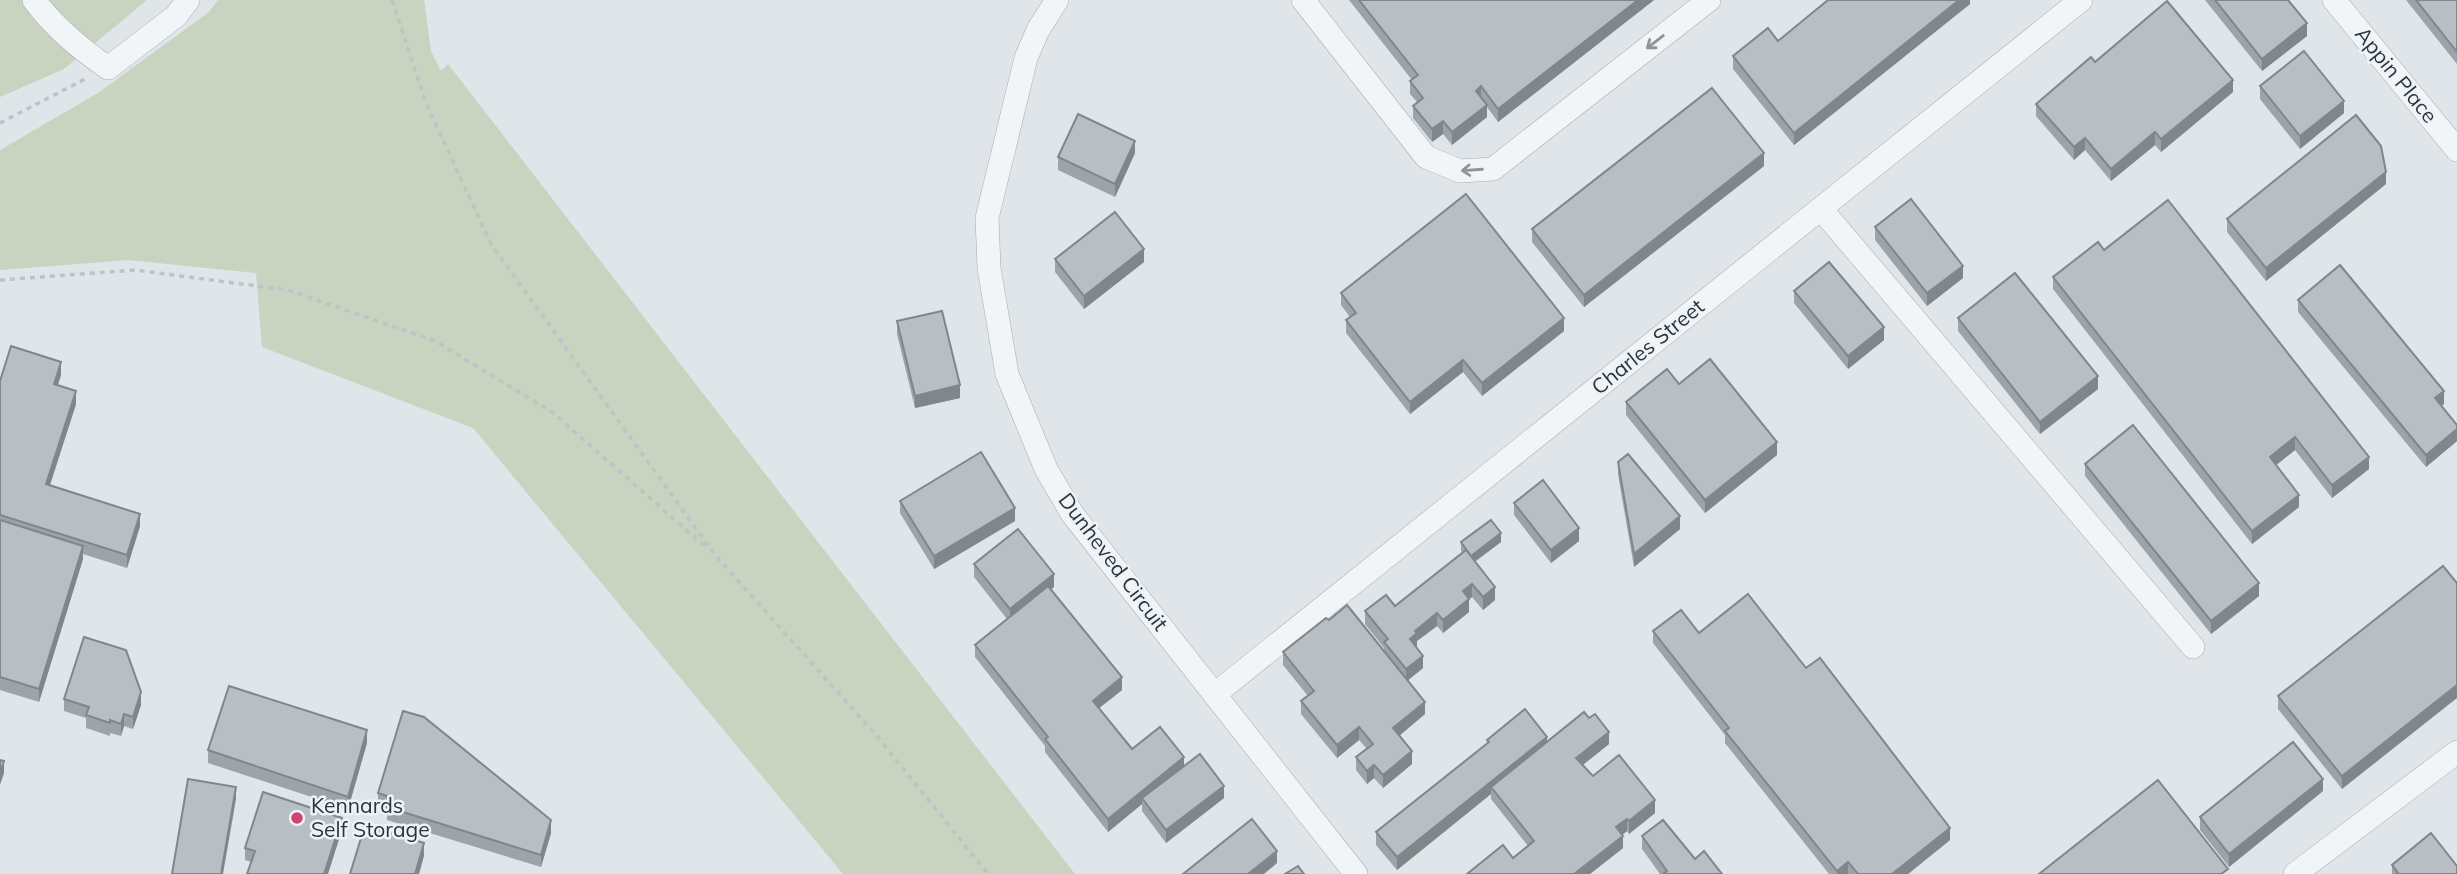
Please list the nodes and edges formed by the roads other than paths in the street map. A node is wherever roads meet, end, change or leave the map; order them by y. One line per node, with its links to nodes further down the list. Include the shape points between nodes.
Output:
1 (34, 0): 2 (street, via 51,23 108,68 176,16)
2 (188, 0)
3 (1057, 0): 11 (street, Dunheved Circuit, via 1026,58 987,218 989,268 1007,374 1046,469 1073,515)
4 (1303, 0): 5 (street, one-way to 4, via 1493,169 1460,171 1426,157)
5 (1709, 0)
6 (2081, 0): 9 (street, Charles Street)
7 (2334, 0): 8 (street, Appin Place)
8 (2457, 150)
9 (1821, 209): 10 (street); 11 (street, Charles Street)
10 (2193, 648)
11 (1215, 694): 13 (street, Dunheved Circuit)
12 (2457, 752): 14 (street)
13 (1356, 874)
14 (2295, 874)

